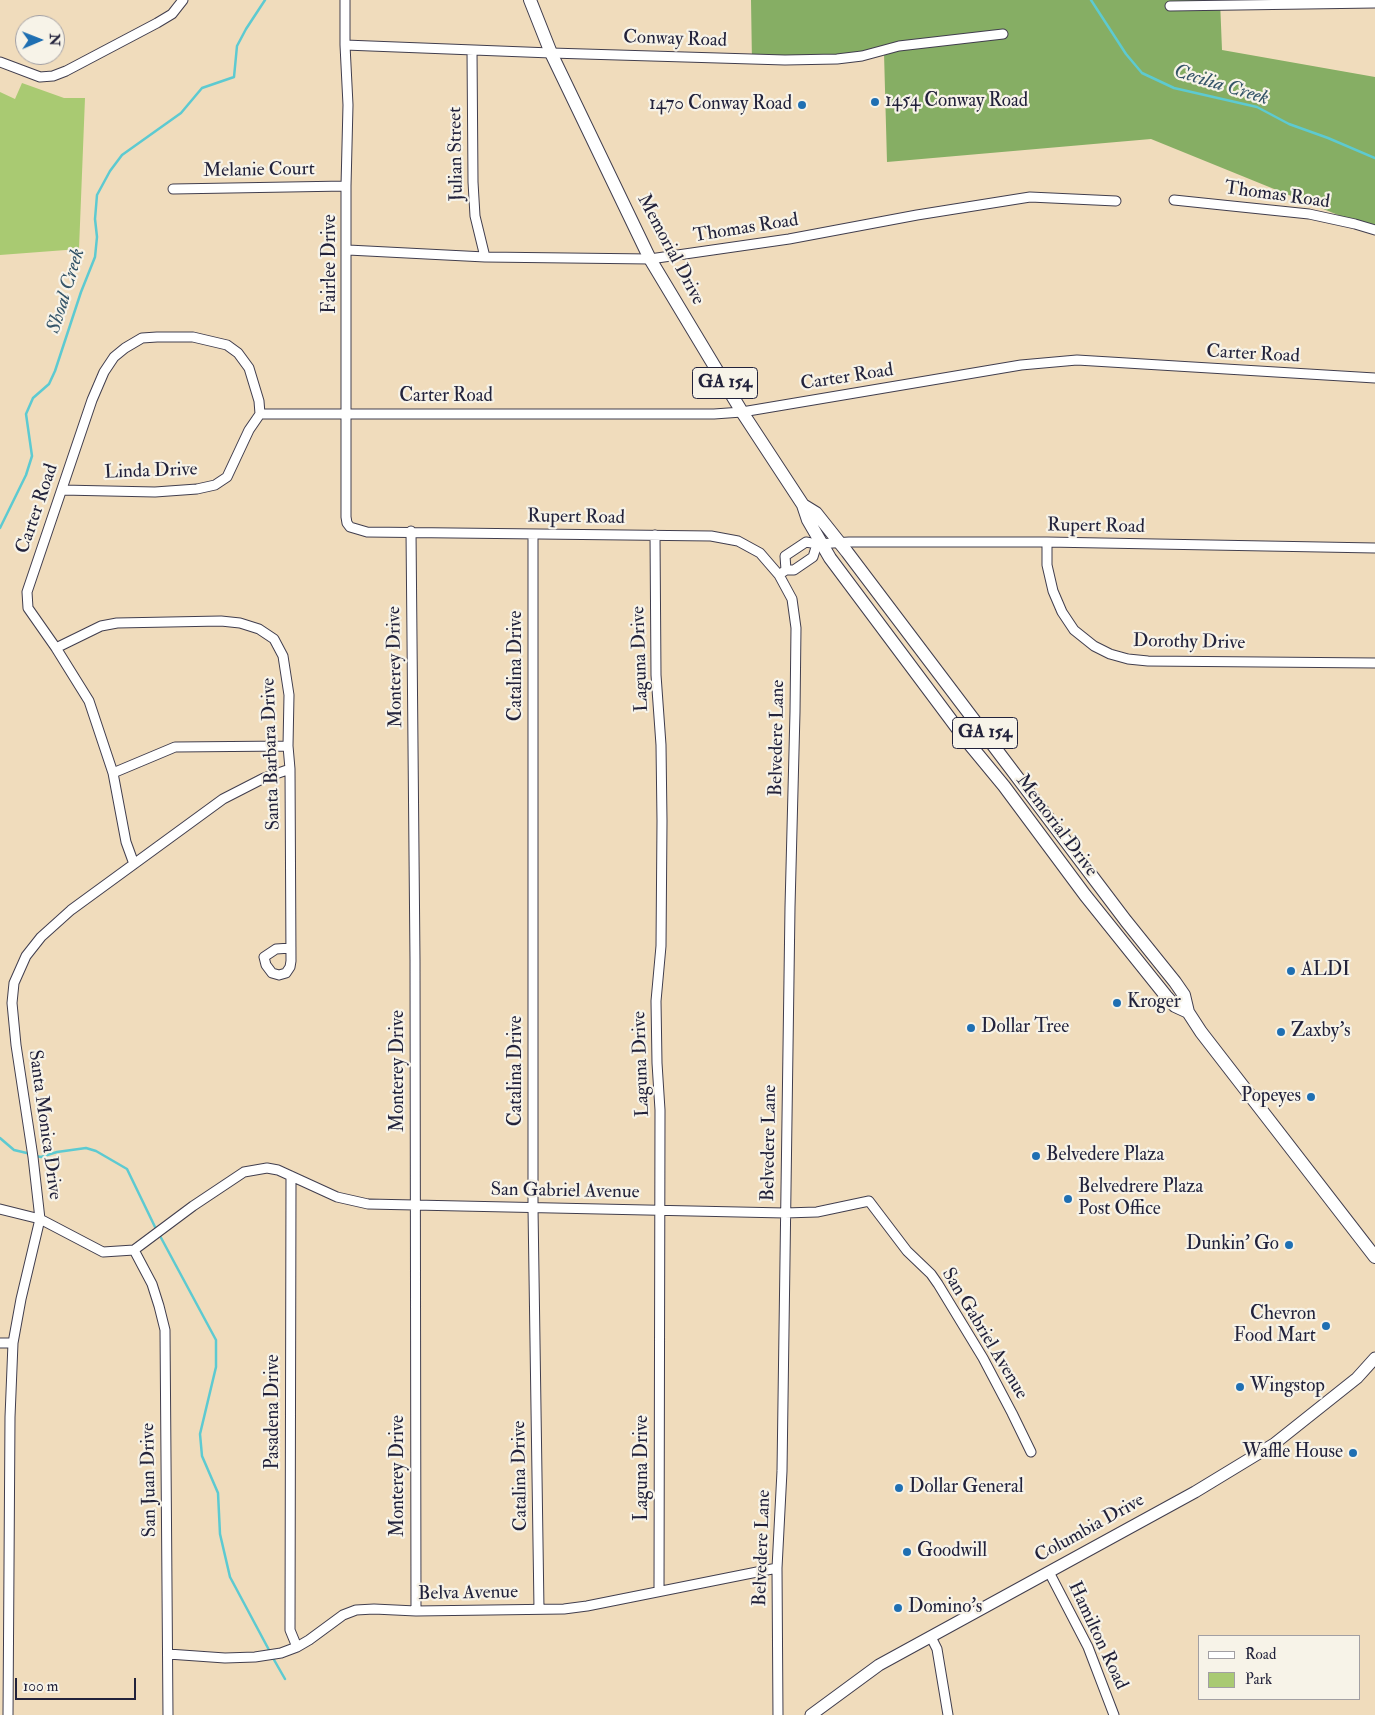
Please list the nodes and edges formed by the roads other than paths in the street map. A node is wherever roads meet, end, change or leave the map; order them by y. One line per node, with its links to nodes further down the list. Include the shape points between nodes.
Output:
1 (183, 0): 10 (street, via 172,14 157,23 53,76 40,77)
2 (345, 0): 7 (street, Fairlee Drive)
3 (530, 0): 9 (main road, Memorial Drive / GA 154)
4 (1375, 4): 5 (street)
5 (1170, 6)
6 (1003, 34): 9 (street, Conway Road, via 899,46 837,59)
7 (345, 44): 8 (street, Conway Road); 11 (street, Fairlee Drive, via 348,105)
8 (472, 50): 9 (street, Conway Road); 17 (street, Julian Street, via 472,182 475,216)
9 (551, 53): 18 (main road, Memorial Drive / GA 154)
10 (0, 62)
11 (346, 186): 12 (street, Melanie Court); 16 (street, Fairlee Drive)
12 (173, 189)
13 (1174, 200): 15 (street, Thomas Road, via 1309,214)
14 (1116, 201): 18 (street, Thomas Road, via 1030,197 789,239)
15 (1375, 230)
16 (348, 250): 17 (street, Thomas Road); 21 (street, Fairlee Drive)
17 (485, 257): 18 (street, Thomas Road)
18 (650, 259): 20 (main road, Memorial Drive / GA 154)
19 (1375, 378): 20 (street, Carter Road, via 1077,360 1021,364)
20 (742, 412): 21 (street, Carter Road); 24 (main road, Memorial Drive / GA 154)
21 (347, 413): 22 (street, Carter Road); 25 (street, Fairlee Drive, via 346,517)
22 (260, 414): 23 (street, Linda Drive, via 248,430 227,476 215,485 155,492); 23 (street, Carter Road, via 249,368 227,345 193,337 142,338 114,357 104,372)
23 (62, 490): 34 (street, Carter Road, via 27,592 28,608)
24 (804, 505): 30 (main road, Memorial Drive / GA 154, via 816,513); 31 (main road, Memorial Drive / GA 154)
25 (350, 527): 26 (street, Rupert Road, via 368,532)
26 (411, 531): 27 (street, Rupert Road); 43 (street, Monterey Drive)
27 (533, 534): 28 (street, Rupert Road); 44 (street, Catalina Drive)
28 (655, 535): 33 (street, Rupert Road, via 711,536 738,541 760,553); 46 (street, Laguna Drive, via 662,821 661,946 656,1000)
29 (1047, 542): 30 (street, Rupert Road); 32 (street, Rupert Road); 35 (street, Dorothy Drive, via 1047,565 1062,612 1074,630 1110,654 1148,661)
30 (839, 543): 31 (street, Rupert Road); 41 (main road, Memorial Drive / GA 154, via 1175,982 1184,995)
31 (819, 544): 33 (street, via 813,557 794,570); 33 (street, Rupert Road, via 806,542 785,556); 41 (main road, Memorial Drive / GA 154, via 1080,888 1166,996 1175,1006)
32 (1375, 548)
33 (782, 573): 47 (street, Belvedere Lane, via 792,598 796,628)
34 (56, 648): 36 (street, Santa Barbara Drive, via 102,626 117,623 221,621 259,629 274,639 283,656 289,695); 38 (street, Carter Road, via 88,701)
35 (1375, 663)
36 (288, 746): 37 (street, Santa Barbara Drive); 38 (street, via 175,747)
37 (290, 769): 39 (street, Santa Monica Drive, via 223,799); 40 (street, Santa Barbara Drive)
38 (113, 773): 39 (street, Carter Road, via 126,842)
39 (134, 864): 48 (street, Santa Monica Drive, via 71,910 41,937 26,956 14,982 12,1003 16,1045)
40 (291, 948)
41 (1188, 1012): 50 (main road, Memorial Drive / GA 154)
42 (291, 1176): 43 (street, San Gabriel Avenue, via 337,1197 368,1204); 49 (street, San Gabriel Avenue, via 267,1168 244,1172); 61 (street, Pasadena Drive, via 290,1630)
43 (415, 1204): 44 (street, San Gabriel Avenue); 59 (street, Monterey Drive)
44 (533, 1208): 46 (street, San Gabriel Avenue); 58 (street, Catalina Drive)
45 (0, 1209): 48 (street)
46 (660, 1210): 47 (street, San Gabriel Avenue); 57 (street, Laguna Drive)
47 (785, 1213): 54 (street, San Gabriel Avenue, via 817,1212 870,1201 907,1251 938,1284 982,1358); 55 (street, Belvedere Lane)
48 (40, 1218): 49 (street, via 103,1252); 52 (street, Santa Monica Drive, via 20,1299)
49 (134, 1250): 62 (street, San Juan Drive, via 152,1284 165,1330)
50 (1375, 1257)
51 (0, 1343): 52 (street)
52 (13, 1344): 63 (street, Santa Monica Drive)
53 (1375, 1358): 56 (main road, Columbia Drive, via 1357,1378 1274,1444 1195,1492)
54 (1031, 1452)
55 (778, 1568): 57 (street, Belva Avenue); 65 (street, Belvedere Lane)
56 (1049, 1572): 60 (main road, Columbia Drive); 68 (street, Hamilton Road, via 1088,1647)
57 (659, 1591): 58 (street, Belva Avenue, via 587,1606)
58 (539, 1609): 59 (street, Belva Avenue)
59 (416, 1611): 61 (street, Belva Avenue, via 356,1610 343,1614)
60 (931, 1637): 66 (main road, Columbia Drive, via 879,1665); 67 (street, via 937,1649)
61 (297, 1647): 62 (street, Belva Avenue, via 255,1657)
62 (168, 1654): 64 (street, San Juan Drive)
63 (5, 1709)
64 (168, 1715)
65 (778, 1715)
66 (811, 1715)
67 (948, 1715)
68 (1114, 1715)

